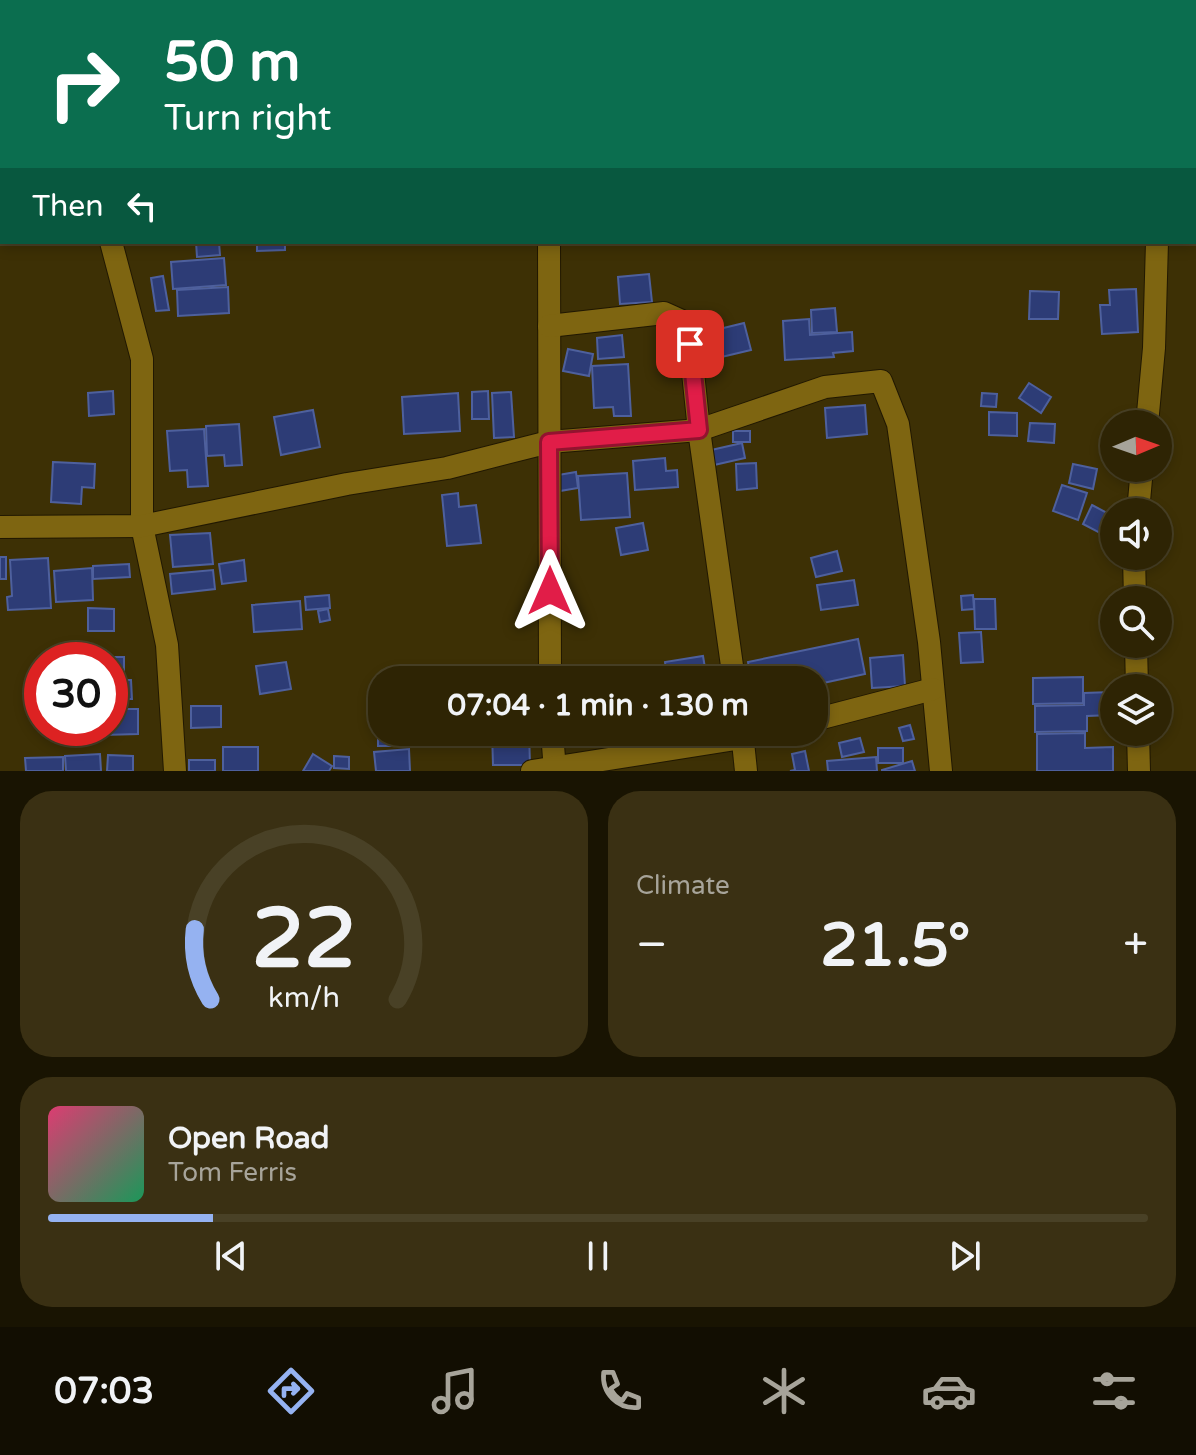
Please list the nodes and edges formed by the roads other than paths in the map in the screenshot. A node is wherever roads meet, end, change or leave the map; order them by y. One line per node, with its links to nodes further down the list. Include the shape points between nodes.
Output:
1 (112, 244): 8 (street, via 142,359)
2 (549, 244): 4 (street)
3 (1157, 244): 5 (street)
4 (549, 326): 6 (street, via 664,313 684,322); 7 (street)
5 (1148, 410)
6 (699, 430): 7 (street); 11 (street); 12 (street, via 825,387 881,381 898,424)
7 (549, 442): 8 (street, via 447,468); 10 (street)
8 (142, 526): 9 (street); 19 (street, via 167,645)
9 (0, 527)
10 (550, 666)
11 (732, 666)
12 (933, 689): 13 (street); 22 (street)
13 (828, 716)
14 (553, 746): 18 (street)
15 (682, 746): 18 (street)
16 (743, 746): 21 (street)
17 (1138, 746): 23 (street)
18 (555, 769): 20 (street)
19 (175, 771)
20 (532, 771)
21 (746, 771)
22 (941, 771)
23 (1139, 771)

